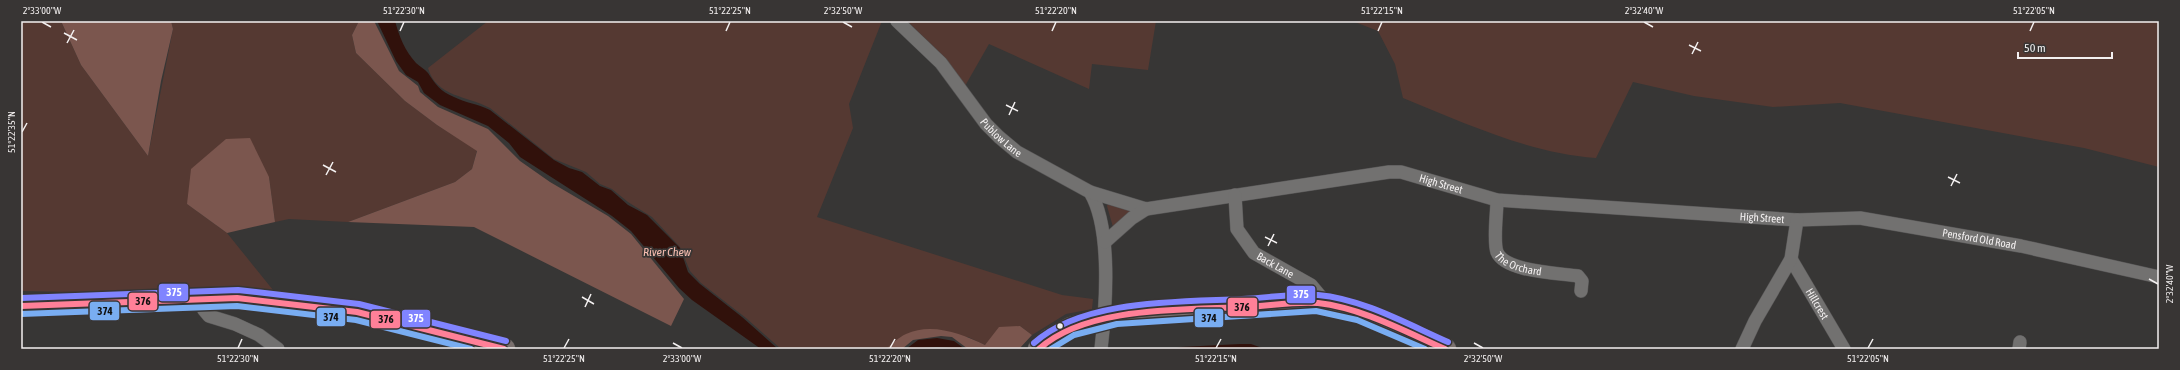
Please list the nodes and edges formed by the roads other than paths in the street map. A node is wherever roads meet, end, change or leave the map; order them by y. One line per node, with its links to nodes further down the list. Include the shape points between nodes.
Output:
1 (897, 21): 2 (street, Publow Lane, via 941,63 986,124 999,137 1017,152)
2 (1090, 192): 5 (street, High Street); 7 (street, via 1102,219)
3 (1235, 195): 4 (street, High Street, via 1401,172); 5 (street, High Street); 12 (street, Back Lane, via 1237,229 1254,253 1311,285)
4 (1497, 200): 6 (street, High Street); 10 (street, The Orchard, via 1497,252 1503,262 1578,276 1582,281)
5 (1146, 209): 7 (street)
6 (1797, 220): 8 (street); 9 (street, Pensford Old Road, via 1860,218 2021,246)
7 (1105, 242): 14 (street)
8 (1791, 259): 20 (street); 21 (street, Hillcrest)
9 (2159, 277)
10 (1581, 292)
11 (199, 300): 13 (highway); 15 (street, via 209,316 259,335); 16 (highway, via 249,299 352,311)
12 (1326, 303): 14 (highway, via 1261,304); 19 (highway, via 1359,312)
13 (21, 306)
14 (1105, 318): 17 (highway, via 1071,328 1049,340); 18 (street)
15 (278, 349)
16 (504, 349)
17 (1039, 349)
18 (1101, 349)
19 (1445, 349)
20 (1742, 349)
21 (1844, 349)

